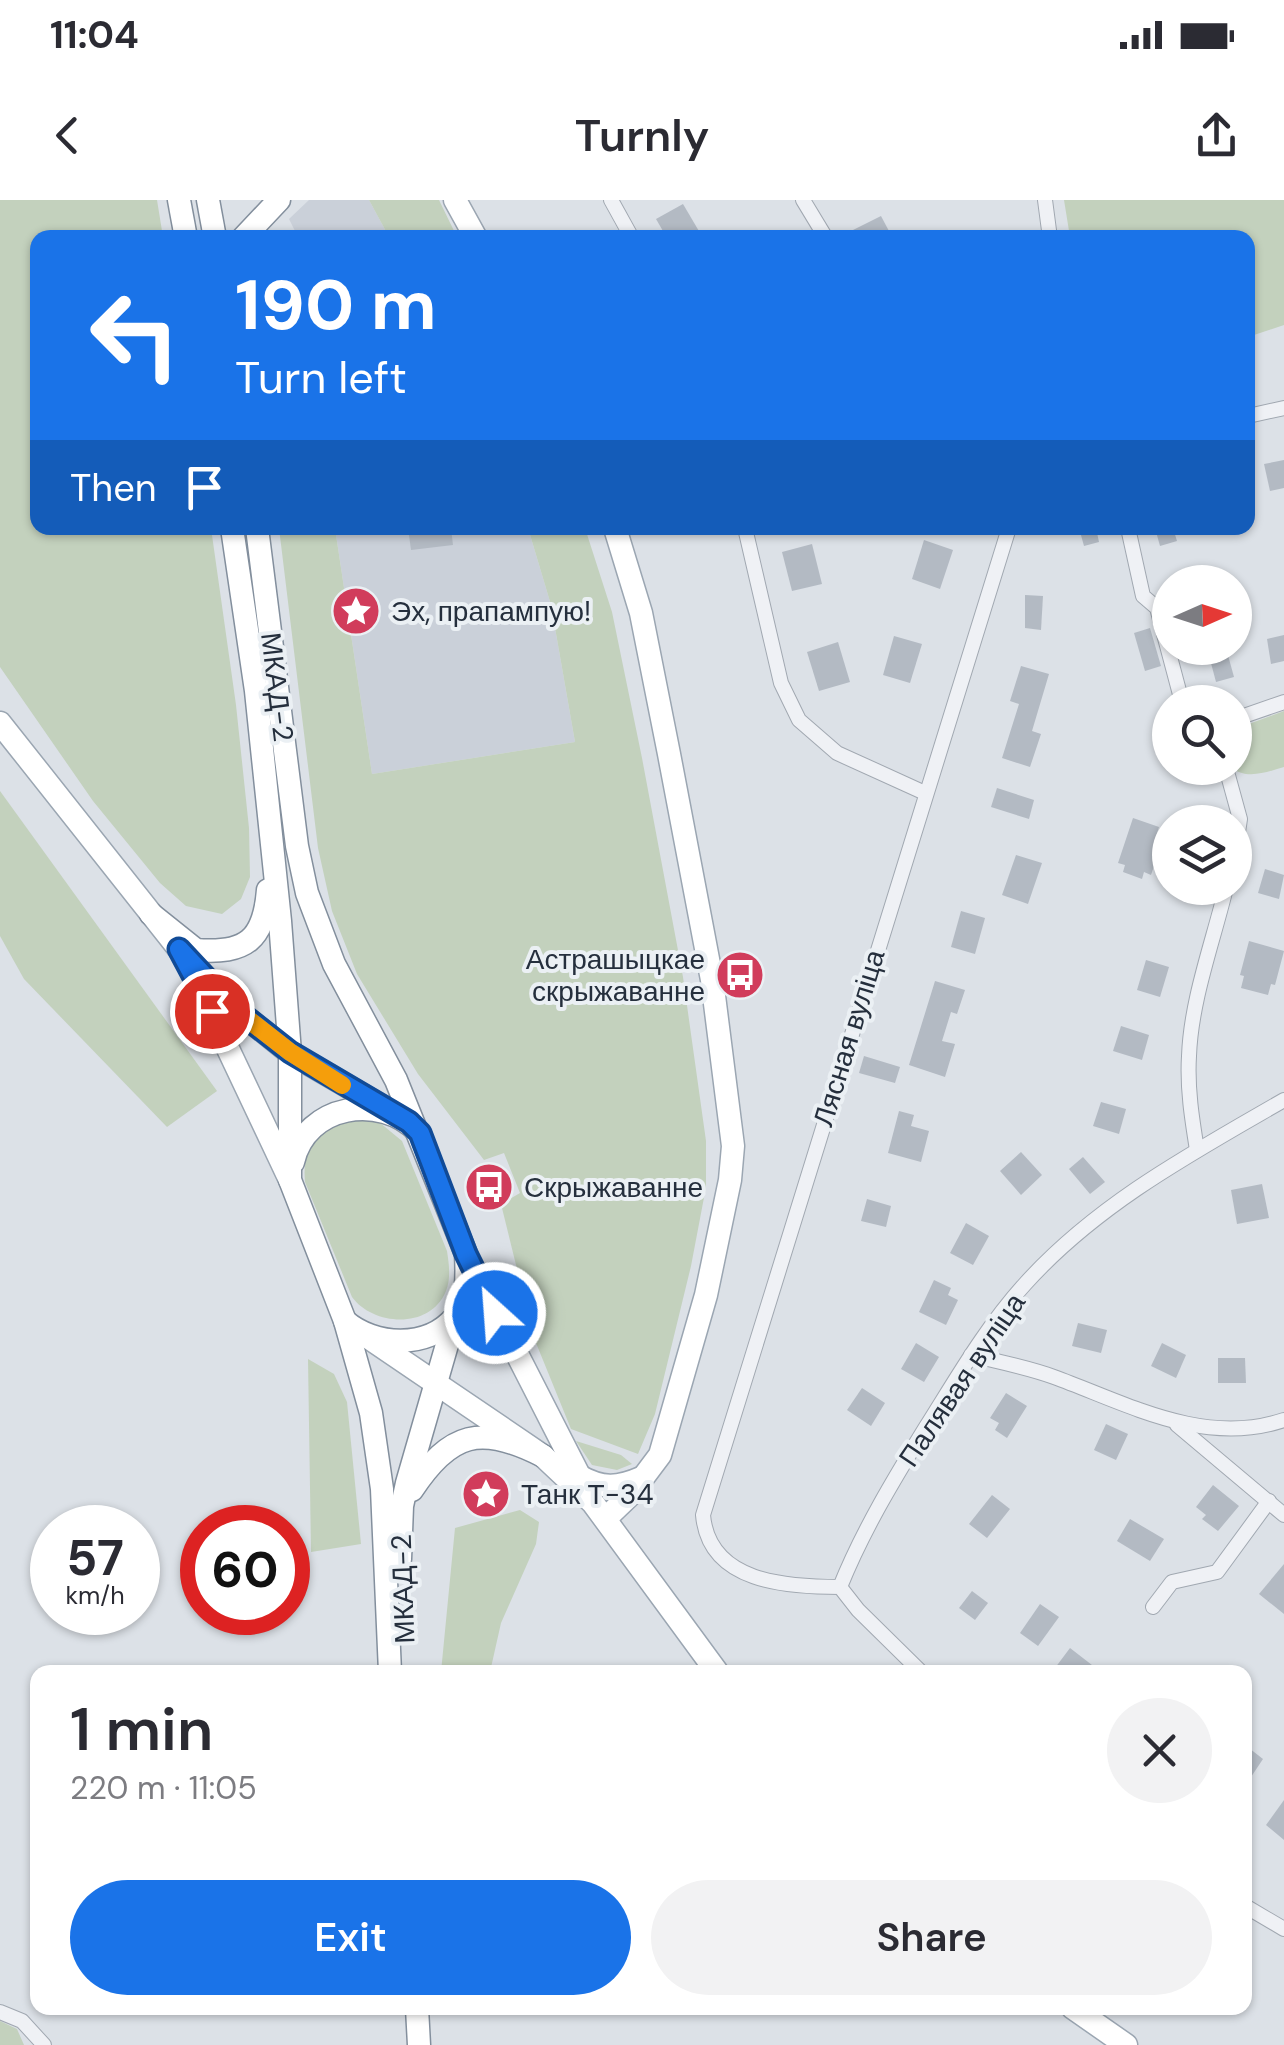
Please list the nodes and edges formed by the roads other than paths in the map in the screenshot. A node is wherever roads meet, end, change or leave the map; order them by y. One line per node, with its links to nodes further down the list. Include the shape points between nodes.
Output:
1 (179, 200): 8 (main road)
2 (208, 200): 9 (main road)
3 (279, 200): 10 (main road)
4 (455, 200): 11 (main road)
5 (610, 200): 12 (street)
6 (804, 200): 13 (street)
7 (1045, 200): 14 (street)
8 (185, 230)
9 (213, 230)
10 (251, 230)
11 (472, 230)
12 (627, 230)
13 (821, 230)
14 (1049, 230)
15 (1284, 408): 16 (street)
16 (1255, 414)
17 (233, 535): 28 (main road)
18 (258, 535): 35 (main road, МКАД-2, via 307,893 334,964)
19 (617, 535): 48 (main road, via 666,736 712,980 733,1146 701,1312 660,1455)
20 (747, 535): 27 (street, via 781,684 800,720 837,753)
21 (1007, 535): 27 (street, Лясная вуліца)
22 (1130, 535): 23 (street, via 1143,596 1156,608)
23 (1177, 685)
24 (1284, 702): 25 (street)
25 (1252, 712)
26 (0, 722): 30 (main road)
27 (924, 793): 53 (street, Лясная вуліца, via 704,1504 713,1549 738,1570 781,1585)
28 (271, 832): 30 (main road, via 266,909 253,938 231,948 196,950); 32 (main road)
29 (1222, 905): 36 (street, via 1188,1054)
30 (151, 914): 31 (main road)
31 (179, 949): 32 (main road, via 234,1008); 37 (main road)
32 (290, 1052): 34 (main road); 37 (main road)
33 (1284, 1100): 36 (street, Палявая вуліца)
34 (397, 1115): 35 (main road); 37 (main road, via 369,1107 339,1111 314,1126 296,1151)
35 (420, 1133): 38 (main road)
36 (1197, 1150): 42 (street, Палявая вуліца, via 1060,1250)
37 (290, 1180): 40 (main road)
38 (466, 1254): 39 (main road, via 468,1277); 47 (main road)
39 (455, 1317): 41 (main road, via 415,1339); 43 (main road, МКАД-2)
40 (344, 1321): 41 (main road); 55 (main road, via 370,1412 382,1490)
41 (370, 1338): 43 (main road)
42 (971, 1355): 45 (street, via 1048,1374); 53 (street, Палявая вуліца, via 858,1541)
43 (435, 1380): 46 (main road); 50 (main road, МКАД-2)
44 (1284, 1420): 45 (street, via 1242,1431)
45 (1175, 1423): 49 (street)
46 (543, 1456): 50 (main road, via 500,1438 452,1445 430,1462); 51 (main road)
47 (580, 1476): 48 (main road, via 607,1487); 51 (main road)
48 (645, 1477): 51 (main road)
49 (1269, 1501): 52 (street); 54 (street, via 1216,1572 1172,1582)
50 (402, 1506): 56 (main road, МКАД-2)
51 (600, 1510): 57 (main road)
52 (1284, 1514)
53 (840, 1587): 58 (street)
54 (1152, 1606)
55 (390, 1665)
56 (405, 1665)
57 (712, 1665)
58 (914, 1665)
59 (1252, 1910): 60 (street)
60 (1284, 1928)
61 (0, 2012): 65 (street, via 22,2021)
62 (403, 2015): 66 (main road)
63 (417, 2015): 67 (main road)
64 (1083, 2015): 68 (main road)
65 (44, 2045)
66 (404, 2045)
67 (419, 2045)
68 (1126, 2045)

